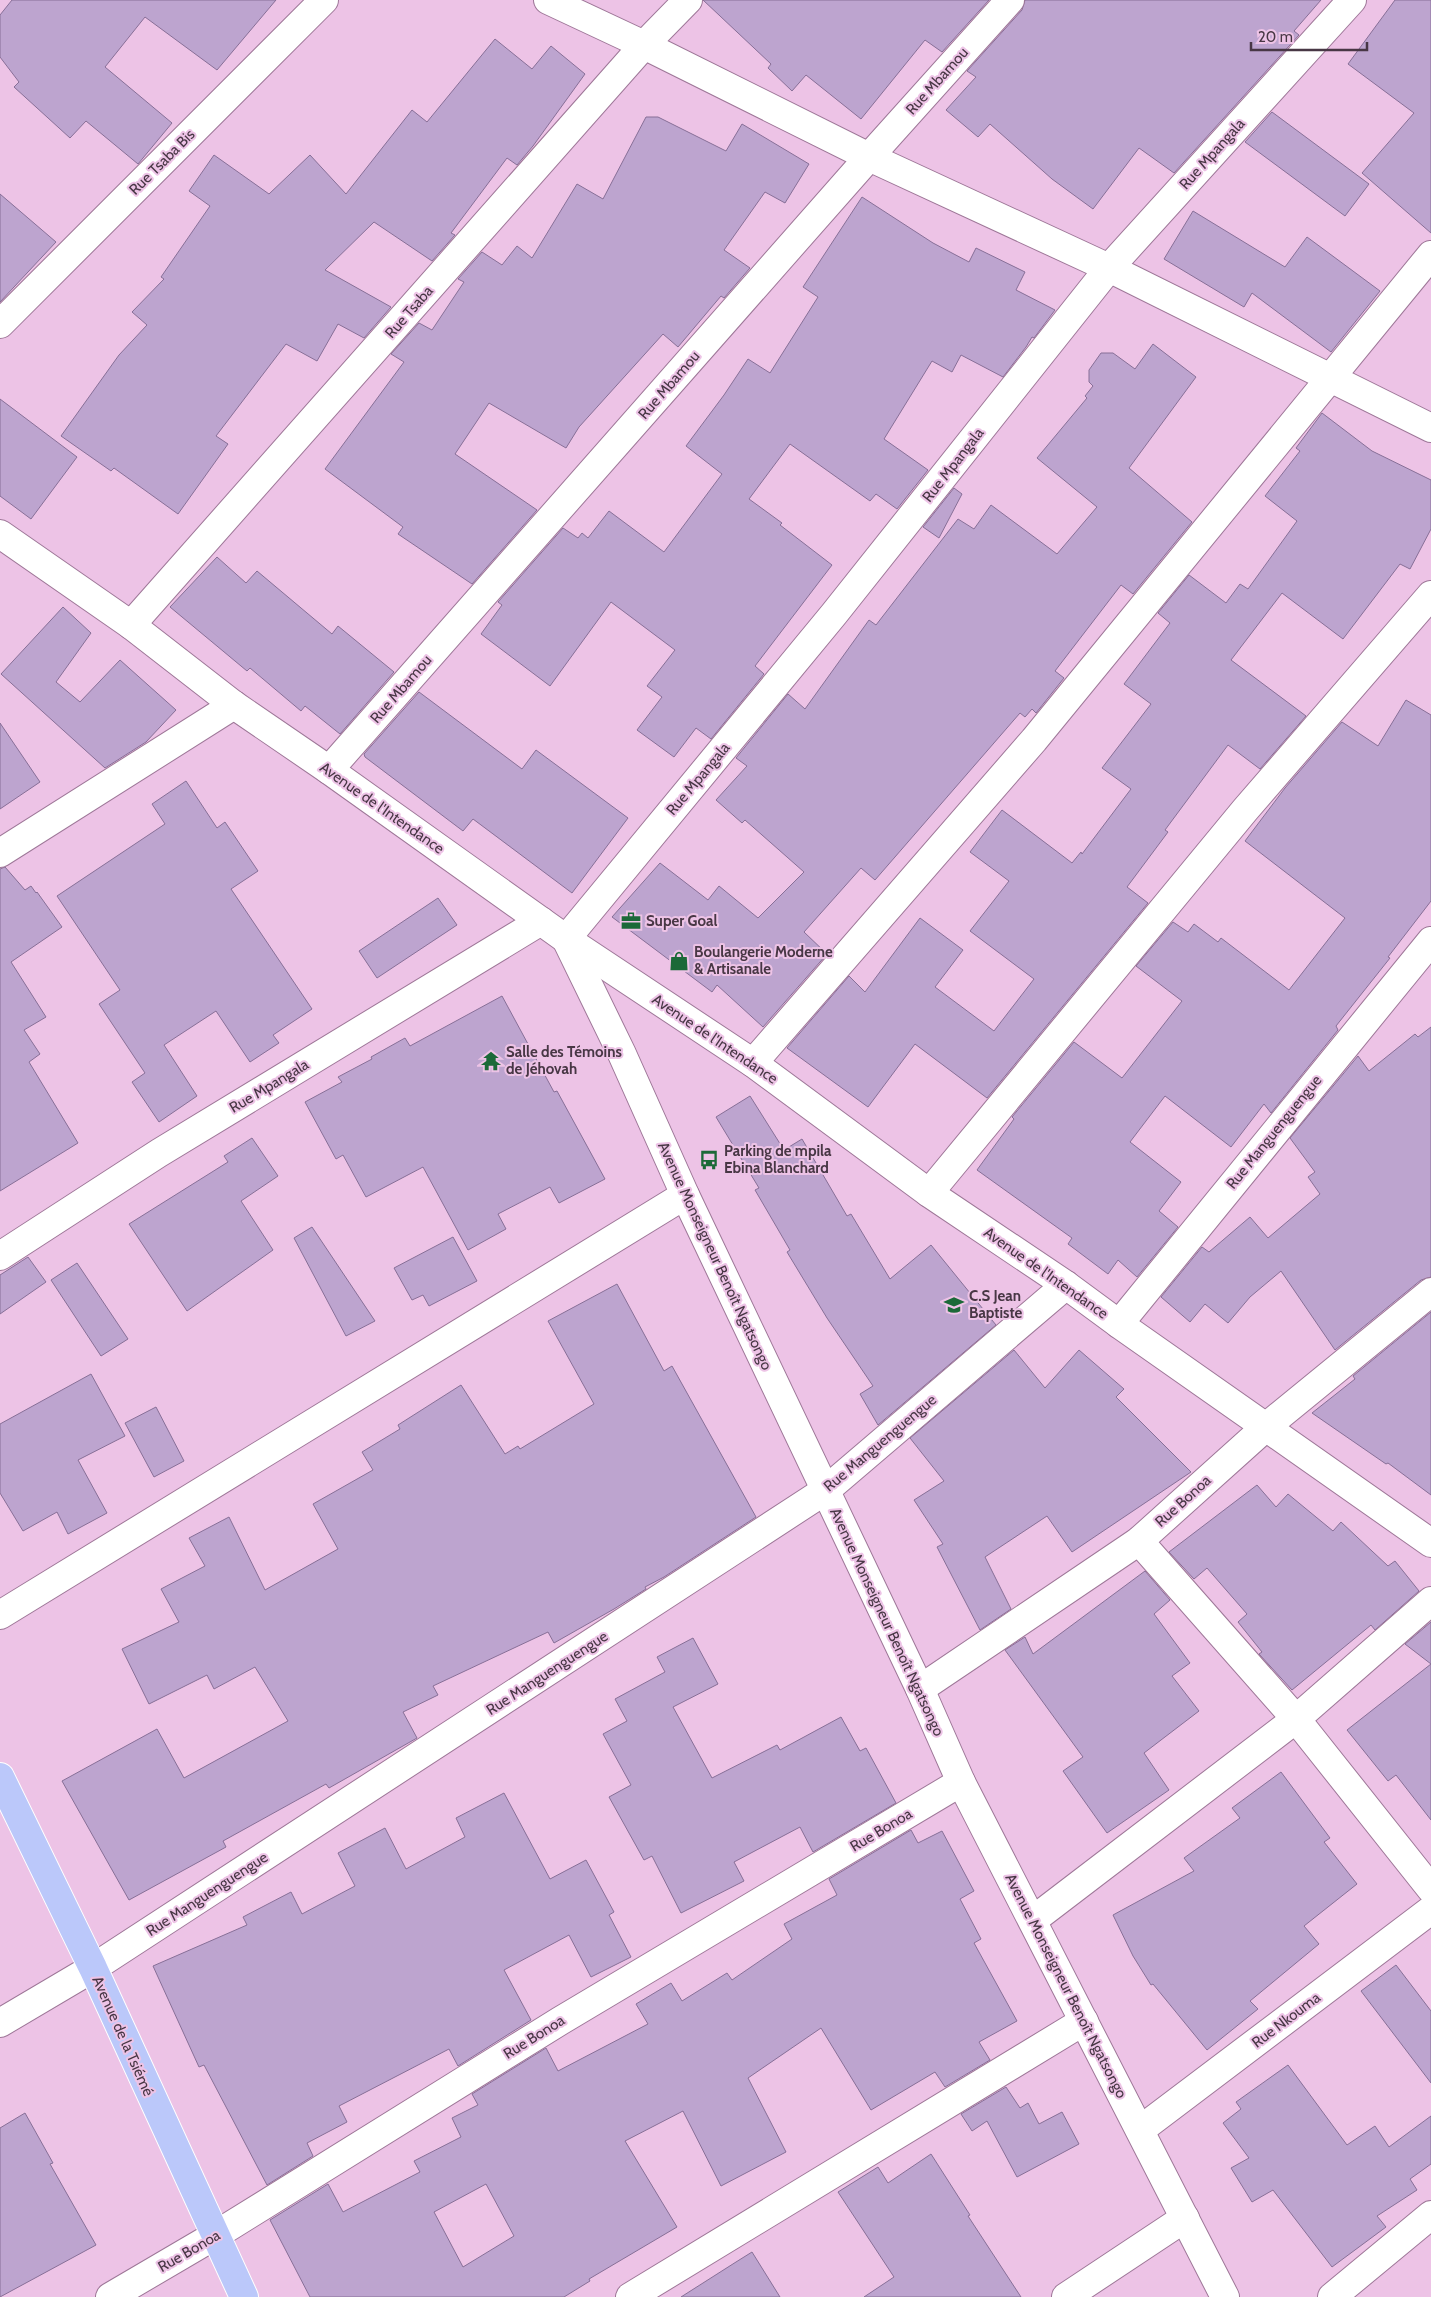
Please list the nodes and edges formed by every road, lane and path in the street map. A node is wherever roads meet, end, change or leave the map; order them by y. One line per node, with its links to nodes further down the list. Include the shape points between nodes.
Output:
1 (324, 0): 10 (street, Rue Tsaba Bis)
2 (548, 0): 6 (street)
3 (688, 0): 6 (street, Rue Tsaba)
4 (1010, 0): 7 (street, Rue Mbamou)
5 (1352, 0): 9 (street, Rue Mpangala)
6 (644, 45): 7 (street); 15 (street, Rue Tsaba)
7 (869, 157): 9 (street); 17 (street, Rue Mbamou)
8 (1431, 255): 11 (street)
9 (1109, 268): 11 (street); 20 (street, Rue Mpangala, via 834,614)
10 (0, 324)
11 (1330, 376): 12 (street); 22 (street, via 1034,740)
12 (1431, 428)
13 (4, 542): 15 (street, Avenue de l'Intendance)
14 (1431, 596): 23 (street, via 1245,810)
15 (130, 625): 16 (street, Avenue de l'Intendance)
16 (234, 705): 17 (street, Avenue de l'Intendance); 18 (street)
17 (329, 770): 19 (street, Avenue de l'Intendance)
18 (0, 854)
19 (540, 921): 20 (street, Avenue de l'Intendance); 25 (street, Rue Mpangala, via 160,1153)
20 (566, 939): 22 (street, Avenue de l'Intendance); 24 (street, Avenue Monseigneur Benoît Ngatsongo)
21 (1431, 941): 28 (street, Rue Manguenguengue)
22 (753, 1062): 23 (street, Avenue de l'Intendance)
23 (929, 1193): 26 (street, Avenue de l'Intendance)
24 (685, 1195): 30 (street, Avenue Monseigneur Benoît Ngatsongo); 34 (street)
25 (0, 1256)
26 (1066, 1285): 28 (street, Avenue de l'Intendance); 30 (street, Rue Manguenguengue)
27 (1431, 1292): 29 (street, Rue Bonoa)
28 (1118, 1324): 29 (street, Avenue de l'Intendance)
29 (1267, 1426): 31 (street, Rue Bonoa); 32 (street, Avenue de l'Intendance)
30 (826, 1490): 35 (street, Avenue Monseigneur Benoît Ngatsongo); 42 (street, Rue Manguenguengue)
31 (1139, 1541): 35 (street, Rue Bonoa); 36 (street)
32 (1431, 1543)
33 (1431, 1601): 36 (street)
34 (0, 1615)
35 (920, 1689): 38 (street, Avenue Monseigneur Benoît Ngatsongo)
36 (1296, 1719): 39 (street); 41 (street)
37 (0, 1778): 42 (main road, Avenue de la Tsiémé)
38 (961, 1782): 41 (street, Avenue Monseigneur Benoît Ngatsongo); 48 (street, Rue Bonoa, via 560,2021)
39 (1431, 1889)
40 (1431, 1910): 45 (street, Rue Nkouma)
41 (1033, 1920): 43 (street, Avenue Monseigneur Benoît Ngatsongo)
42 (92, 1968): 44 (street, Rue Manguenguengue); 48 (main road, Avenue de la Tsiémé)
43 (1084, 2021): 45 (street, Avenue Monseigneur Benoît Ngatsongo); 51 (street)
44 (0, 2023)
45 (1140, 2130): 47 (street, Avenue Monseigneur Benoît Ngatsongo)
46 (1431, 2216): 54 (street)
47 (1186, 2218): 52 (street); 53 (street, Avenue Monseigneur Benoît Ngatsongo)
48 (214, 2236): 49 (street, Rue Bonoa); 50 (main road, Avenue de la Tsiémé)
49 (110, 2297)
50 (244, 2297)
51 (630, 2297)
52 (1066, 2297)
53 (1226, 2297)
54 (1332, 2297)

